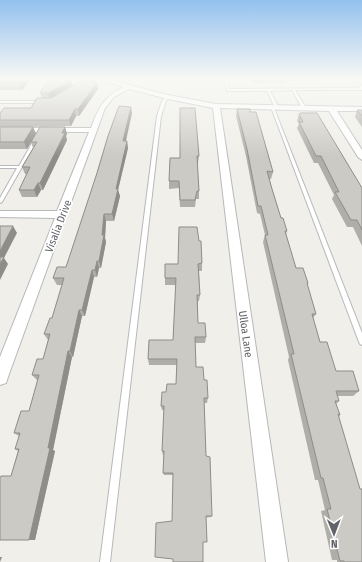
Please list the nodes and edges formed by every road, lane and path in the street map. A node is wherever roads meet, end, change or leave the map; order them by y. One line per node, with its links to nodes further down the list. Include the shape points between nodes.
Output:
1 (105, 105): 12 (street, Visalia Drive)
2 (162, 105): 21 (lane)
3 (212, 105): 5 (street)
4 (302, 105): 7 (lane)
5 (216, 106): 6 (street); 22 (street, Ulloa Lane)
6 (275, 108): 7 (street); 19 (lane)
7 (304, 108): 8 (street)
8 (331, 108): 9 (street); 13 (street)
9 (362, 109)
10 (0, 130): 11 (street)
11 (41, 130): 12 (street); 15 (lane)
12 (94, 130): 18 (street, Visalia Drive)
13 (362, 157)
14 (0, 167): 15 (lane)
15 (20, 167): 16 (lane)
16 (0, 202)
17 (0, 214): 18 (street)
18 (62, 214): 20 (street, Visalia Drive)
19 (362, 342)
20 (0, 376)
21 (104, 562)
22 (277, 562)

